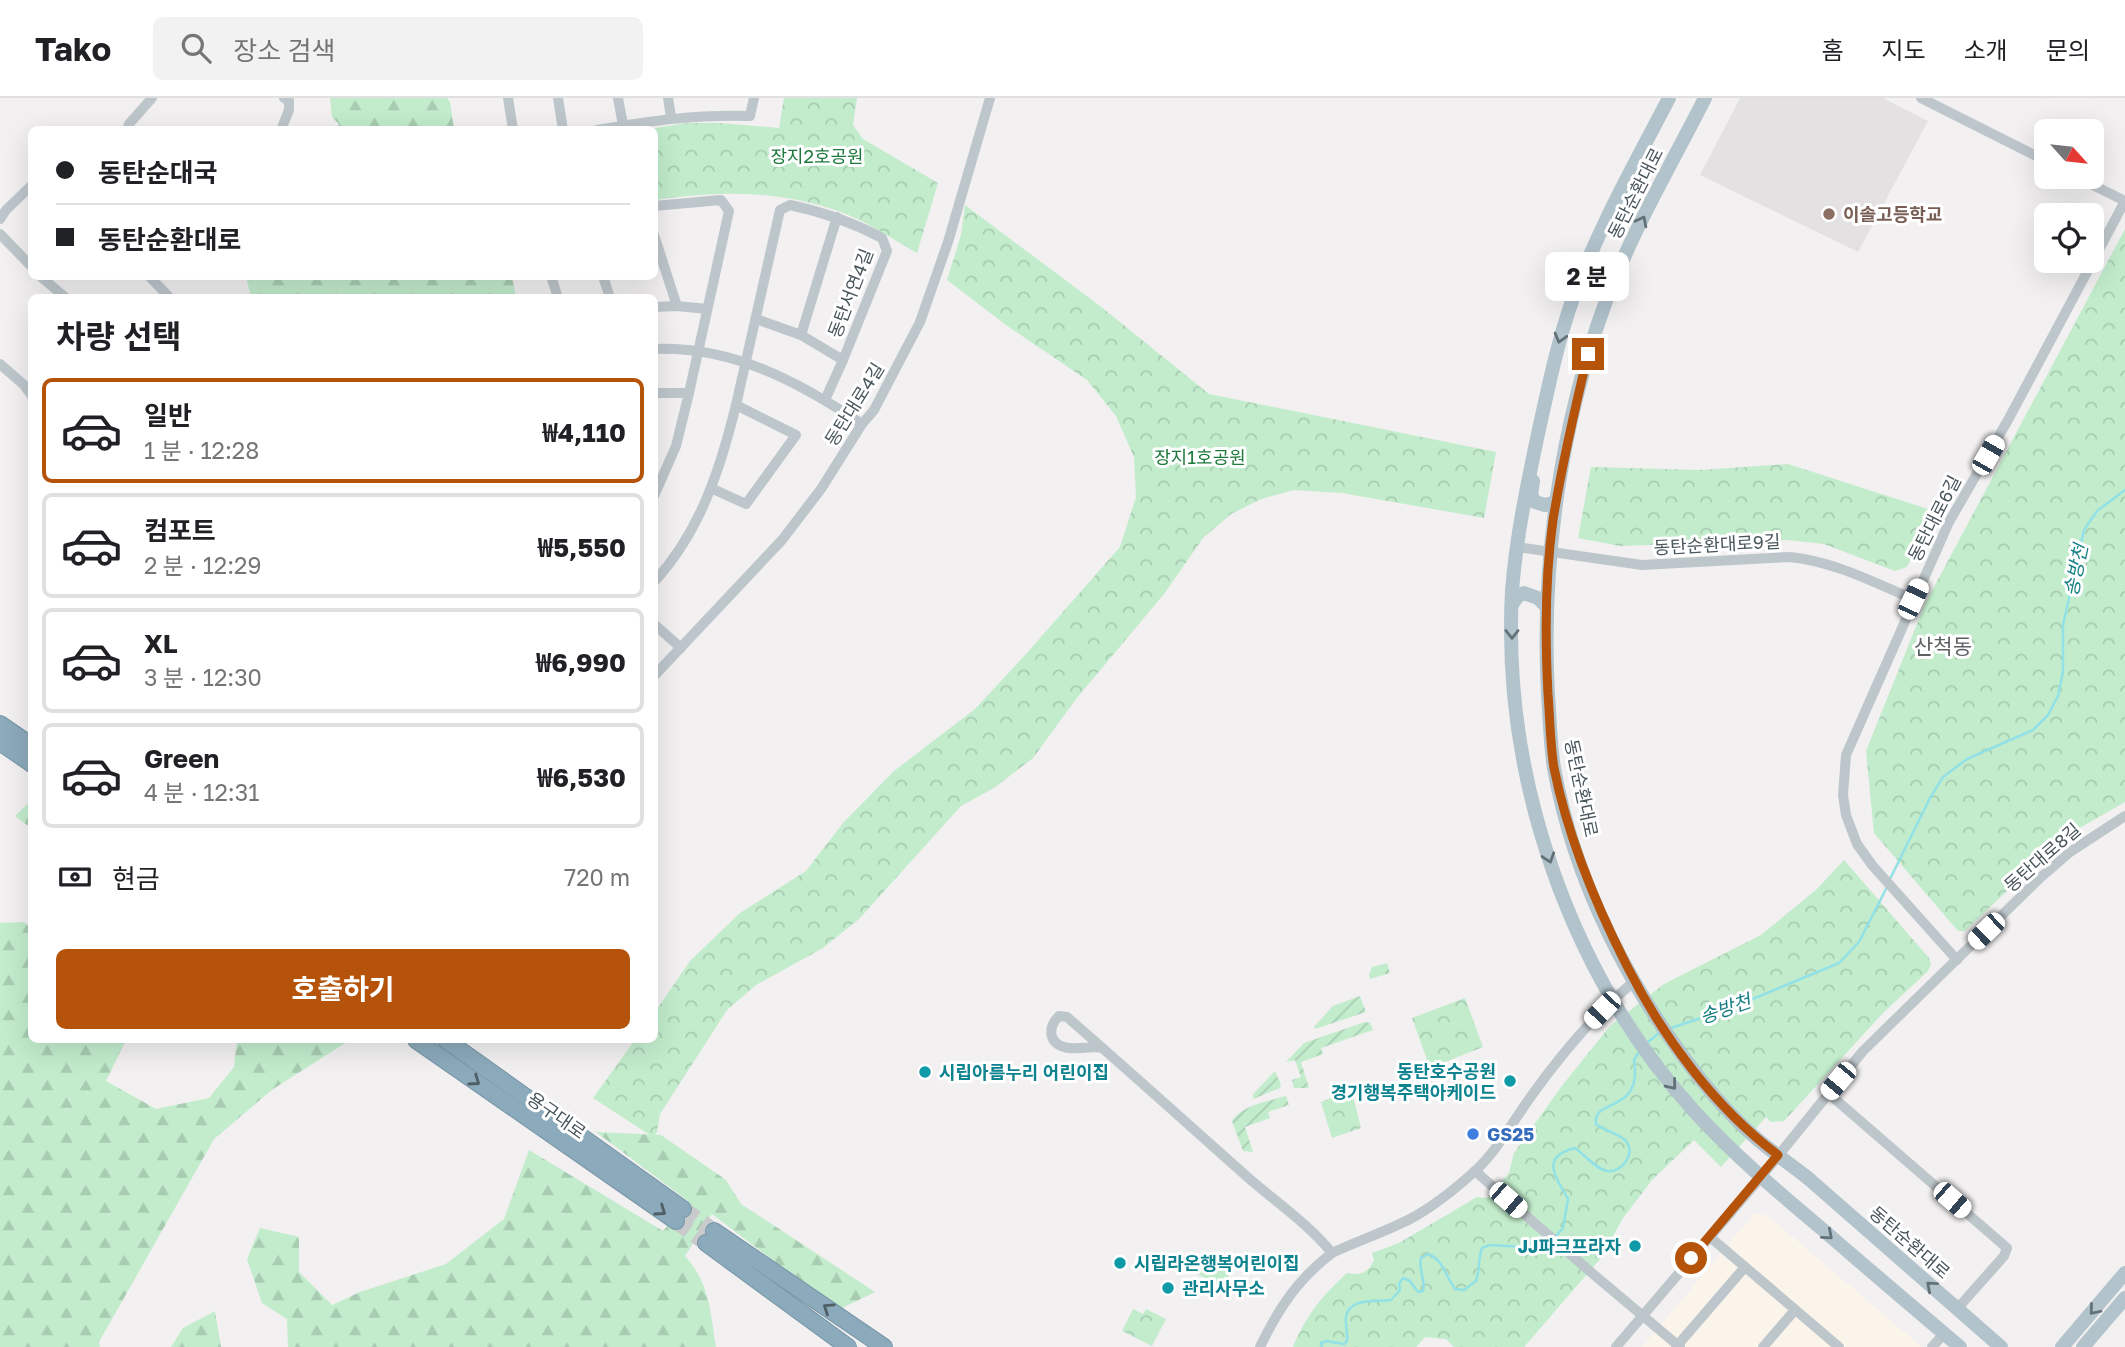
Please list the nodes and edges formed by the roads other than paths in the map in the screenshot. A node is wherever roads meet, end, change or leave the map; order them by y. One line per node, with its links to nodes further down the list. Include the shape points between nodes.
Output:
1 (152, 98): 14 (street)
2 (284, 98): 15 (street, via 289,110)
3 (508, 98): 16 (street)
4 (558, 98): 17 (street)
5 (618, 98): 13 (street)
6 (668, 98): 12 (street)
7 (754, 98): 12 (street, via 750,116)
8 (990, 98): 48 (street, 동탄대로4길, via 920,322 880,401)
9 (1669, 98): 49 (main road, 동탄순환대로, one-way to 49, via 1597,239 1574,297 1557,348)
10 (1705, 98): 52 (main road, 동탄순환대로, one-way to 10, via 1581,382 1607,298)
11 (1921, 98): 19 (street)
12 (671, 117): 13 (street)
13 (623, 125): 18 (street)
14 (130, 126)
15 (283, 126)
16 (512, 126)
17 (562, 126)
18 (618, 126)
19 (2034, 155)
20 (28, 189): 25 (street)
21 (2101, 189): 22 (street)
22 (2125, 201): 56 (street, 동탄대로6길, via 1953,513)
23 (658, 206): 35 (street, via 721,200 729,211)
24 (837, 217): 36 (street, 동탄서연4길, via 790,205 780,210); 37 (street); 40 (street, 동탄서연4길, via 882,238 887,251)
25 (0, 219)
26 (0, 234): 28 (street)
27 (658, 247): 33 (street)
28 (28, 263)
29 (45, 280): 31 (street)
30 (153, 280): 32 (street)
31 (61, 294)
32 (166, 294)
33 (677, 306): 34 (street); 35 (street)
34 (658, 307)
35 (707, 309): 39 (street)
36 (756, 319): 37 (street, 동탄서연4길); 41 (street, 동탄서연4길)
37 (801, 335): 40 (street, 동탄서연4길)
38 (658, 349): 39 (street)
39 (698, 351): 41 (street); 45 (street)
40 (843, 360): 46 (street)
41 (747, 362): 46 (street); 47 (street, 동탄서연4길)
42 (0, 364): 43 (street)
43 (28, 390)
44 (658, 393): 45 (street)
45 (689, 393): 50 (street, via 676,446)
46 (825, 400): 48 (street)
47 (736, 405): 51 (street, 동탄서연4길); 51 (street, via 796,435 746,504)
48 (862, 424): 60 (street, 동탄대로4길, via 782,540)
49 (1534, 452): 52 (main road, via 1531,495 1535,502); 53 (main road, 동탄순환대로)
50 (658, 487)
51 (713, 489): 55 (street, 동탄서연4길)
52 (1556, 502): 54 (main road, 동탄순환대로)
53 (1517, 547): 54 (street, 동탄순환대로9길); 57 (main road, 동탄순환대로)
54 (1550, 551): 56 (street, 동탄순환대로9길, via 1642,565 1811,559); 58 (main road, 동탄순환대로)
55 (658, 578)
56 (1913, 599): 67 (street, 동탄대로6길, via 1854,734 1845,764 1843,795 1857,844)
57 (1512, 604): 58 (main road, via 1518,596 1530,593); 69 (main road, 동탄순환대로, one-way to 69, via 1514,686 1531,793 1568,909)
58 (1547, 607): 68 (main road, 동탄순환대로, via 1553,765 1578,856)
59 (658, 628): 60 (street)
60 (681, 648): 61 (street, 동탄대로4길)
61 (658, 672)
62 (0, 724): 64 (highway)
63 (0, 741): 65 (highway)
64 (28, 743)
65 (28, 761)
66 (2125, 816): 67 (street, 동탄대로8길, via 2070,852)
67 (1956, 960): 73 (street, 동탄대로8길, via 1894,1019)
68 (1635, 981): 69 (street); 74 (main road, 동탄순환대로, via 1703,1082)
69 (1613, 999): 75 (street, via 1561,1056); 76 (main road, 동탄순환대로, one-way to 76, via 1685,1101)
70 (421, 1043): 71 (highway, 용구대로, one-way to 71, via 679,1215)
71 (450, 1043)
72 (1103, 1048): 72 (street, via 1067,1017 1054,1021 1050,1035 1059,1045); 80 (street)
73 (1828, 1093): 74 (street, 동탄대로8길); 84 (street, via 2005,1245 2004,1256)
74 (1778, 1155): 76 (street, 동탄대로8길); 77 (main road, 동탄순환대로)
75 (1475, 1171): 80 (street, via 1410,1218); 86 (street)
76 (1761, 1177): 78 (main road, 동탄순환대로); 79 (street, 동탄대로8길)
77 (1817, 1187): 78 (main road, via 1807,1185); 84 (main road, 동탄순환대로, one-way to 77)
78 (1795, 1206): 87 (main road, 동탄순환대로, one-way to 87)
79 (1710, 1237): 81 (street); 86 (street, 동탄대로8길)
80 (1332, 1253): 92 (street, via 1291,1292)
81 (1745, 1267): 85 (street); 88 (street)
82 (2125, 1273): 98 (main road, one-way to 98)
83 (2125, 1298): 99 (main road)
84 (1957, 1309): 89 (main road, 동탄순환대로)
85 (1795, 1310): 94 (street); 95 (street)
86 (1643, 1316): 88 (street); 93 (street, 동탄대로8길)
87 (1944, 1334): 96 (street); 97 (main road, 동탄순환대로)
88 (1678, 1346)
89 (1998, 1346)
90 (848, 1347): 91 (highway, one-way to 90, via 710,1237)
91 (884, 1347)
92 (1260, 1347)
93 (1616, 1347)
94 (1763, 1347)
95 (1839, 1347)
96 (1932, 1347)
97 (1960, 1347)
98 (2062, 1347)
99 (2083, 1347)

